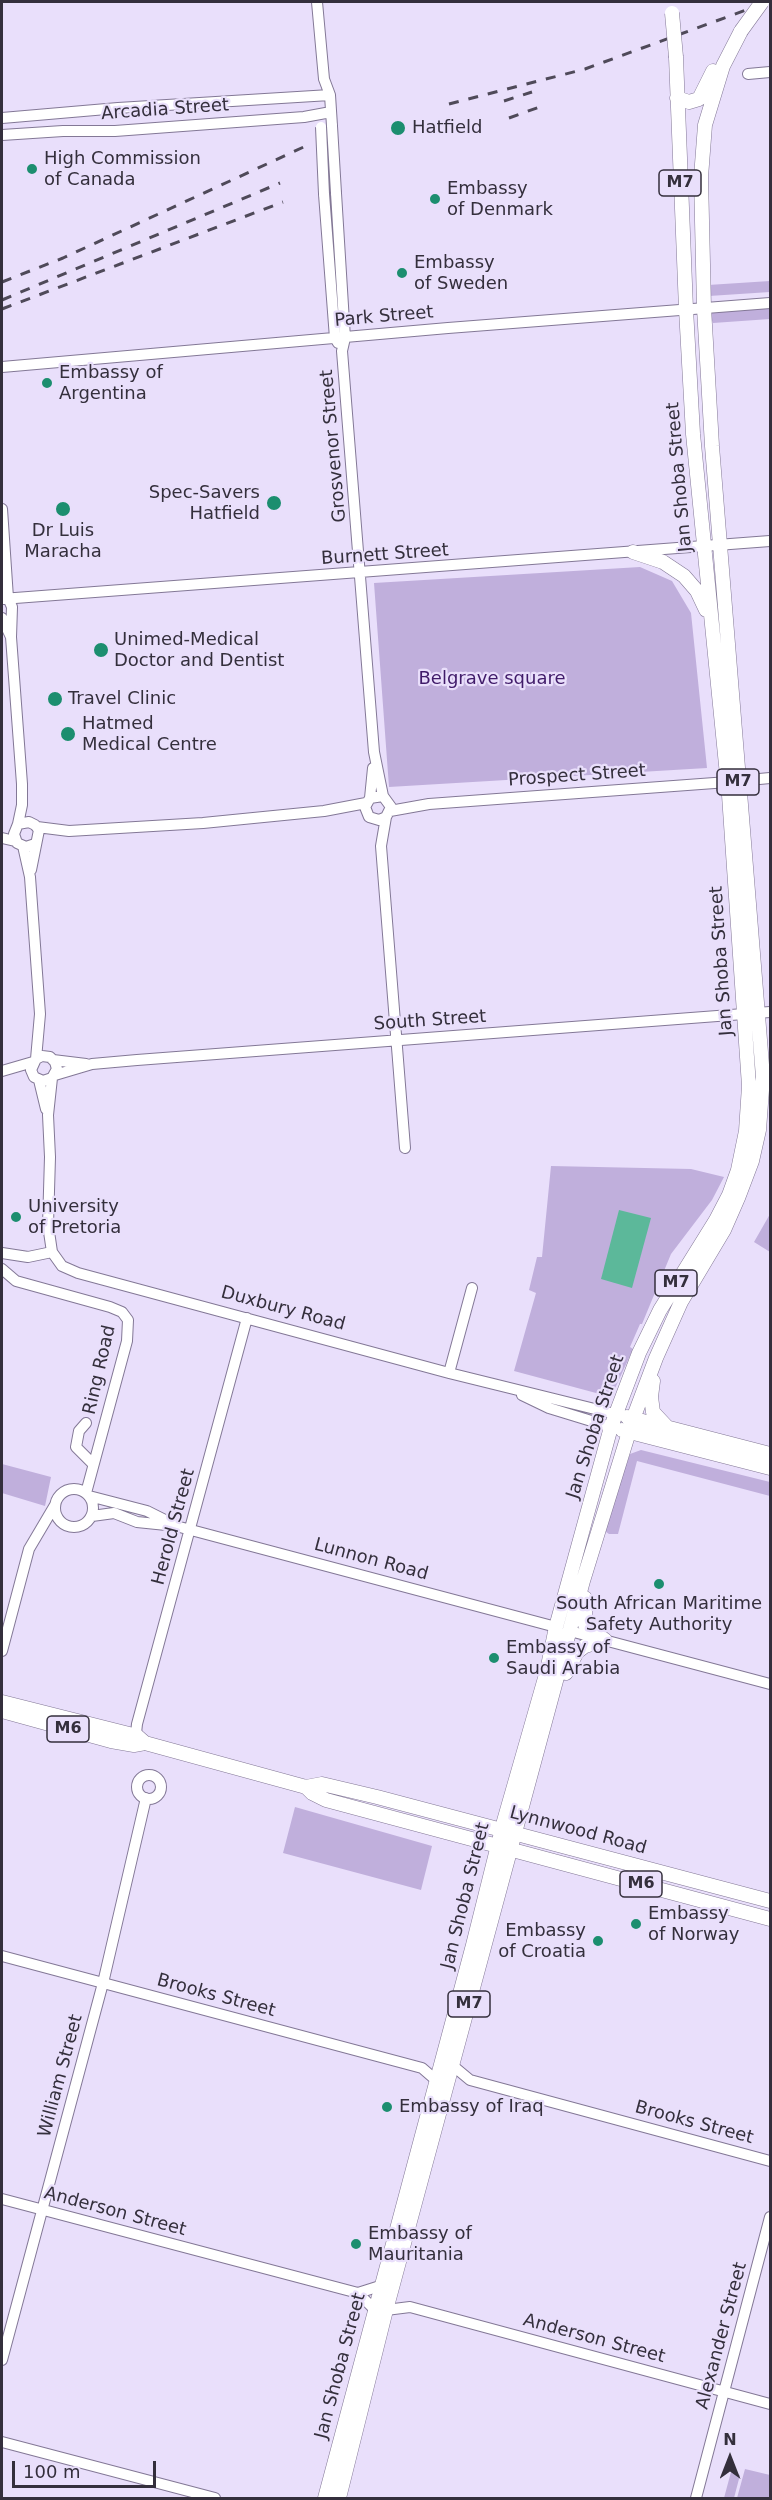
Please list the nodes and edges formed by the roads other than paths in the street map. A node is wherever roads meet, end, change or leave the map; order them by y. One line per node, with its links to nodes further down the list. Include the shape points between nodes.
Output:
1 (318, 2): 7 (street, Grosvenor Street)
2 (762, 2): 4 (main road, M7, bridge)
3 (672, 7): 8 (main road, Jan Shoba Street / M7, bridge)
4 (732, 46): 8 (main road, via 720,56 699,99 689,102); 14 (main road, M7, via 702,141)
5 (771, 72): 6 (street)
6 (748, 74)
7 (325, 95): 9 (street, Grosvenor Street); 10 (street, Arcadia Street)
8 (677, 98): 15 (main road, Jan Shoba Street / M7)
9 (326, 113): 11 (street, Grosvenor Street); 12 (street, Arcadia Street, via 115,131)
10 (2, 118)
11 (327, 127): 16 (street, Grosvenor Street, bridge, via 336,193); 16 (street, Grosvenor Street, bridge, via 324,194)
12 (2, 135)
13 (771, 303): 14 (street, Park Street)
14 (704, 308): 15 (street, Park Street); 20 (main road, Jan Shoba Street / M7)
15 (686, 309): 16 (street, Park Street); 21 (main road, Jan Shoba Street / M7)
16 (340, 338): 17 (street, Park Street); 23 (street, Grosvenor Street)
17 (2, 367)
18 (2, 509): 24 (street)
19 (771, 541): 20 (street, Burnett Street)
20 (719, 545): 21 (street, Burnett Street); 30 (main road, Jan Shoba Street / M7)
21 (704, 546): 22 (street, Burnett Street); 26 (main road, Jan Shoba Street / M7)
22 (633, 552): 23 (street, Burnett Street); 26 (main road, via 663,562 688,580 701,596)
23 (361, 573): 24 (street, Burnett Street); 28 (street, Grosvenor Street)
24 (5, 599): 27 (street, via 12,617)
25 (2, 618): 27 (street)
26 (712, 632): 30 (main road, Jan Shoba Street / M7)
27 (11, 637): 31 (street)
28 (374, 752): 32 (street, Grosvenor Street); 33 (street, Grosvenor Street)
29 (771, 778): 30 (street, Prospect Street)
30 (733, 781): 33 (street, Prospect Street); 45 (main road, Jan Shoba Street / M7)
31 (22, 784): 36 (street); 37 (street)
32 (368, 800): 33 (street); 34 (street); 35 (street, Grosvenor Street, via 365,810)
33 (387, 806): 35 (street, via 380,820); 43 (street, Grosvenor Street)
34 (324, 811): 35 (street); 38 (street)
35 (370, 818): 43 (street, Grosvenor Street)
36 (35, 825): 37 (street, via 25,821); 38 (street); 41 (street)
37 (17, 826): 39 (street); 42 (street, via 14,834)
38 (69, 831): 41 (street)
39 (2, 833)
40 (2, 838): 42 (street)
41 (37, 841): 42 (street, via 29,847); 44 (street)
42 (19, 844): 44 (street)
43 (381, 846): 47 (street, Grosvenor Street)
44 (30, 877): 46 (street)
45 (758, 1013): 47 (street, South Street); 61 (main road, Jan Shoba Street / M7, via 763,1095 753,1161 723,1230 681,1302); 63 (main road, Jan Shoba Street / M7, via 738,1170 716,1220 660,1310)
46 (40, 1014): 48 (street); 49 (street)
47 (397, 1041): 50 (street, South Street); 55 (street, Grosvenor Street)
48 (51, 1058): 49 (street, via 42,1056); 50 (street, South Street); 52 (street, via 57,1069)
49 (34, 1060): 51 (street); 53 (street, via 31,1070)
50 (92, 1064): 52 (street, South Street)
51 (5, 1071): 53 (street)
52 (54, 1076): 53 (street, via 46,1081); 54 (street)
53 (37, 1079): 54 (street)
54 (48, 1115): 56 (street, via 48,1225)
55 (405, 1148)
56 (52, 1252): 57 (street, via 28,1257); 60 (street, Duxbury Road, via 62,1266 78,1273)
57 (2, 1253)
58 (2, 1269): 68 (street, Ring Road, via 16,1281 110,1307 128,1320 127,1341)
59 (472, 1288): 62 (street)
60 (247, 1318): 62 (street, Duxbury Road); 76 (street, Herold Street)
61 (656, 1358): 65 (main road, Jan Shoba Street / M7); 66 (main road, via 651,1405)
62 (449, 1373): 63 (street, Duxbury Road, via 512,1389 549,1408)
63 (613, 1421): 65 (main road, Duxbury Road); 78 (main road, Jan Shoba Street / M7)
64 (86, 1423): 68 (street, via 79,1431 75,1447)
65 (632, 1426): 66 (main road, Duxbury Road); 69 (main road, Duxbury Road); 77 (main road, Jan Shoba Street / M7)
66 (667, 1427): 67 (main road, Duxbury Road)
67 (771, 1454)
68 (93, 1464): 70 (street, Ring Road)
69 (771, 1468)
70 (88, 1494): 71 (street, via 69,1489 60,1495); 72 (street); 74 (street, Lunnon Road, via 147,1511)
71 (56, 1505): 73 (street, via 58,1517); 75 (street)
72 (92, 1516): 73 (street, via 81,1526); 74 (street, Lunnon Road, via 114,1513 137,1521)
73 (66, 1525): 75 (street)
74 (176, 1526): 76 (street, Lunnon Road)
75 (42, 1530): 80 (street, via 29,1549)
76 (191, 1530): 78 (street, Lunnon Road); 85 (street, Herold Street, via 138,1724)
77 (584, 1578): 78 (main road); 79 (main road, via 585,1625)
78 (563, 1629): 79 (street, Lunnon Road); 82 (main road, Jan Shoba Street / M7); 88 (main road, Jan Shoba Street / M7, via 547,1671)
79 (605, 1640): 81 (street, Lunnon Road); 82 (main road, via 577,1652)
80 (2, 1651)
81 (771, 1684)
82 (553, 1694): 89 (main road, Jan Shoba Street / M7)
83 (2, 1702): 85 (main road, Lynnwood Road / M6)
84 (2, 1712): 85 (main road, Lynnwood Road / M6)
85 (139, 1741): 86 (main road, Lynnwood Road / M6)
86 (306, 1787): 88 (main road, Lynnwood Road / M6, via 332,1786); 90 (main road, Lynnwood Road / M6, via 326,1800)
87 (146, 1798): 94 (street, William Street)
88 (502, 1830): 89 (main road, Lynnwood Road / M6); 90 (main road, Jan Shoba Street / M7)
89 (517, 1833): 90 (main road, Jan Shoba Street / M7); 91 (main road, Lynnwood Road / M6)
90 (505, 1848): 92 (main road, Lynnwood Road / M6); 95 (main road, Jan Shoba Street / M7)
91 (771, 1901)
92 (771, 1919)
93 (2, 1956): 94 (street, Brooks Street)
94 (103, 1983): 96 (street, Brooks Street); 101 (street, William Street)
95 (447, 2062): 96 (street); 97 (street, Brooks Street); 98 (main road, Jan Shoba Street / M7)
96 (422, 2068): 98 (street, Brooks Street)
97 (470, 2080): 98 (street, Brooks Street); 99 (street, Brooks Street)
98 (442, 2084): 103 (main road, Jan Shoba Street / M7)
99 (771, 2161)
100 (2, 2199): 101 (street, Anderson Street)
101 (42, 2209): 104 (street, Anderson Street); 107 (street, William Street)
102 (771, 2217): 108 (street, Alexander Street)
103 (386, 2289): 104 (street); 105 (street, Anderson Street); 106 (main road, Jan Shoba Street / M7)
104 (358, 2293): 106 (street)
105 (410, 2307): 106 (street, Anderson Street); 108 (street, Anderson Street)
106 (380, 2310): 112 (main road, Jan Shoba Street / M7); 113 (main road, Jan Shoba Street / M7)
107 (2, 2360)
108 (724, 2391): 109 (street, Anderson Street); 114 (street, Alexander Street)
109 (771, 2404)
110 (2, 2442): 111 (street)
111 (215, 2499)
112 (325, 2499)
113 (339, 2499)
114 (696, 2499)

